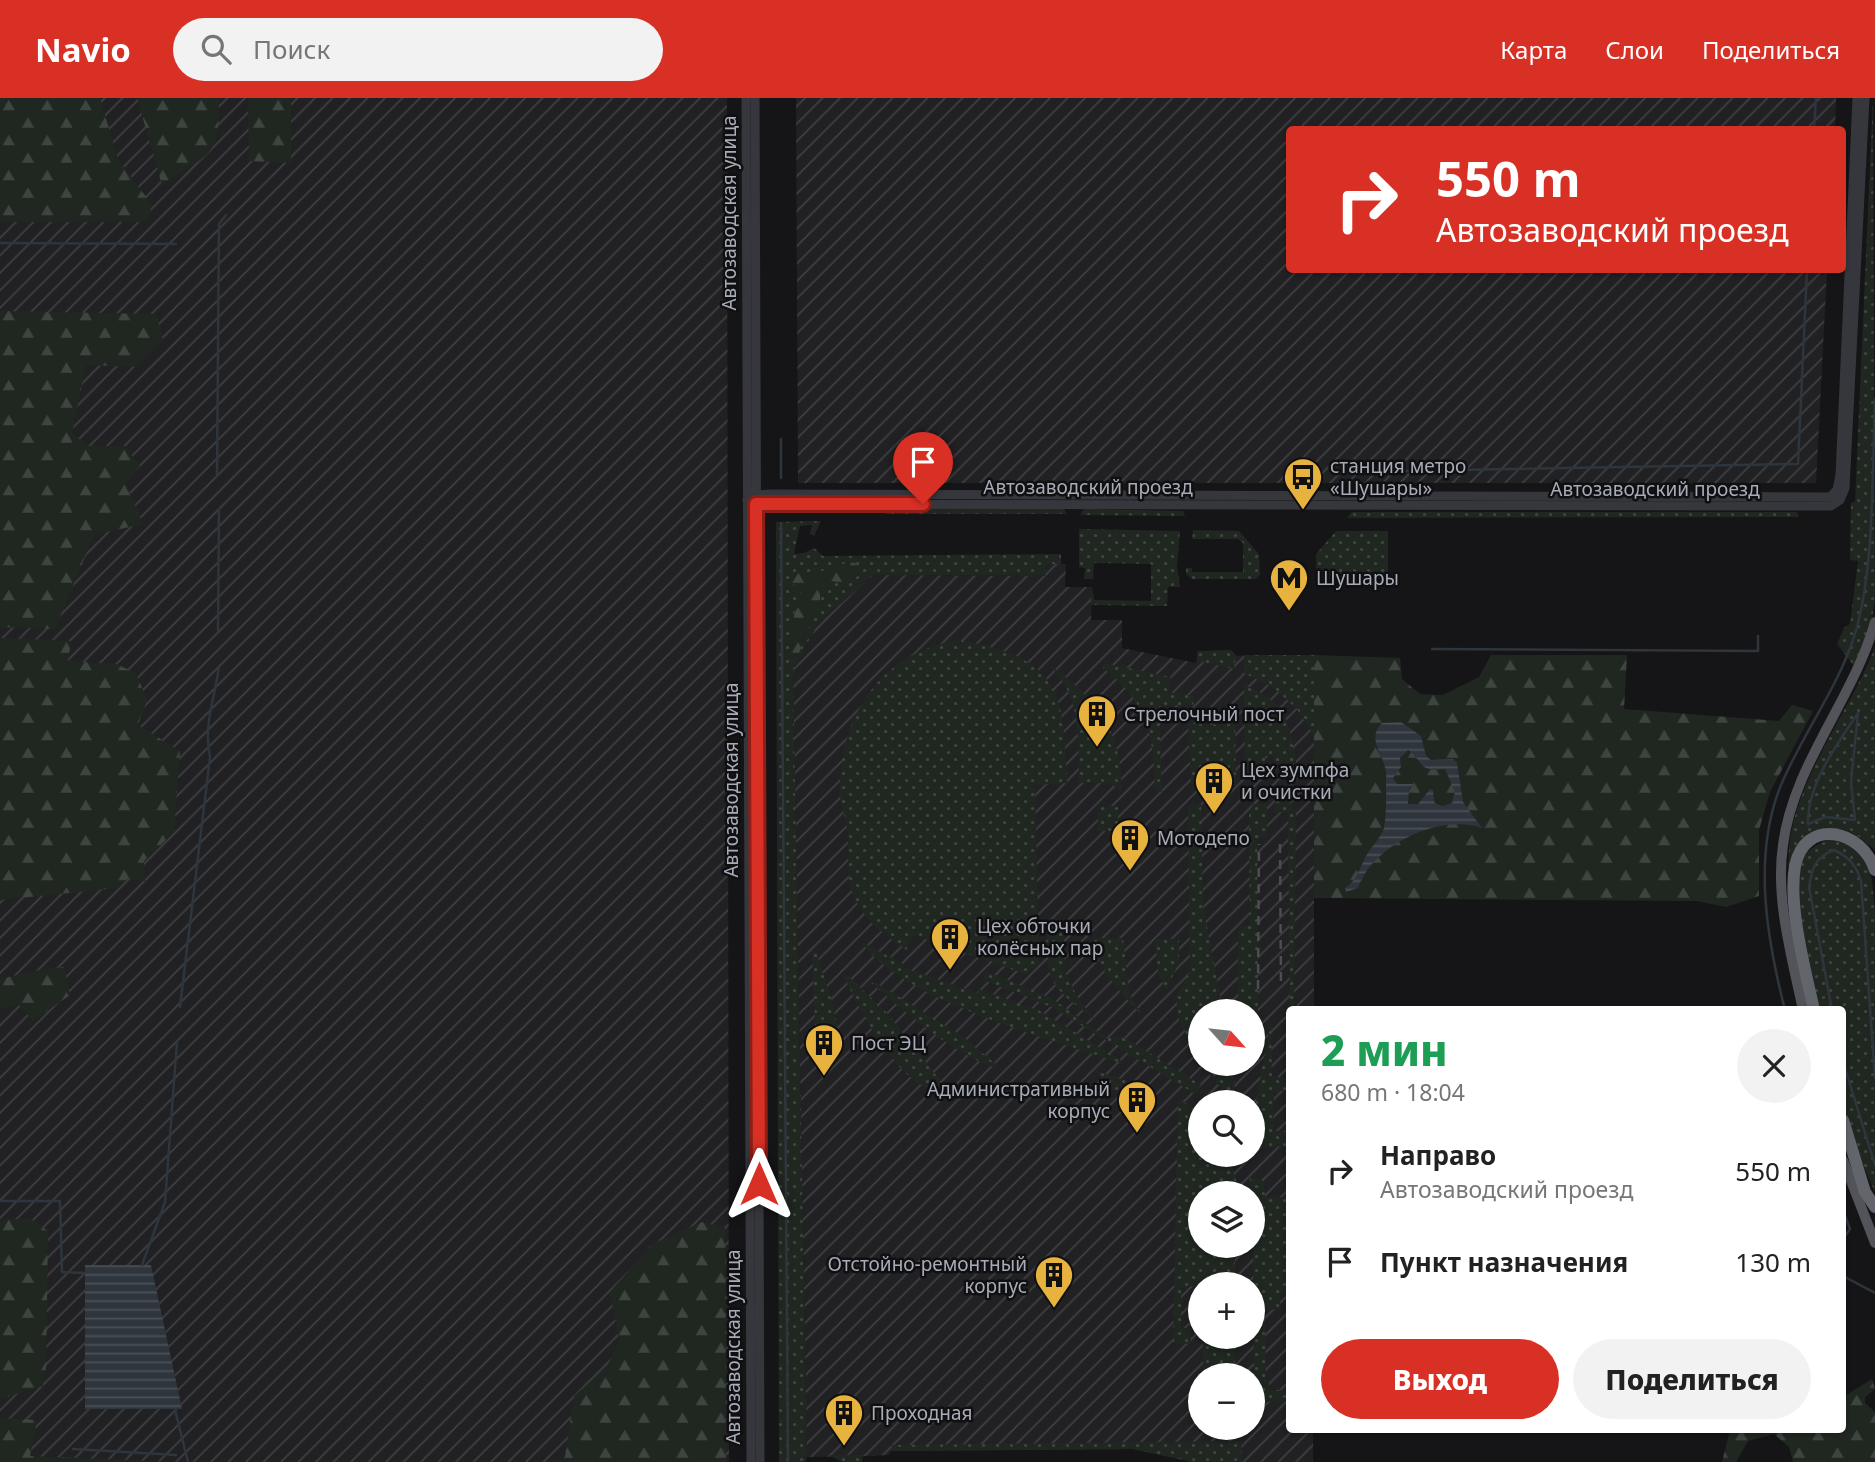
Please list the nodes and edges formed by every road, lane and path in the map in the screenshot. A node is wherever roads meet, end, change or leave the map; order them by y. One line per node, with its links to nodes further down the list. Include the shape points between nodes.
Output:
1 (746, 98): 5 (street, Автозаводская улица)
2 (755, 98): 5 (street, Автозаводская улица)
3 (1857, 98): 5 (street, Автозаводский проезд, via 1840,475 1837,491 1830,497)
4 (1865, 98): 5 (street, Автозаводский проезд, via 1845,488 1831,506)
5 (753, 500): 14 (street, Автозаводская улица); 15 (street, Автозаводская улица)
6 (1875, 622): 8 (main road, via 1859,667 1799,789 1782,846 1784,906)
7 (1875, 870): 9 (highway, via 1863,846 1840,834 1818,837 1799,855 1796,909)
8 (1802, 1006)
9 (1813, 1006)
10 (1846, 1130): 12 (highway, via 1865,1192)
11 (1846, 1168): 13 (main road)
12 (1875, 1207)
13 (1875, 1243)
14 (751, 1462)
15 (760, 1462)

